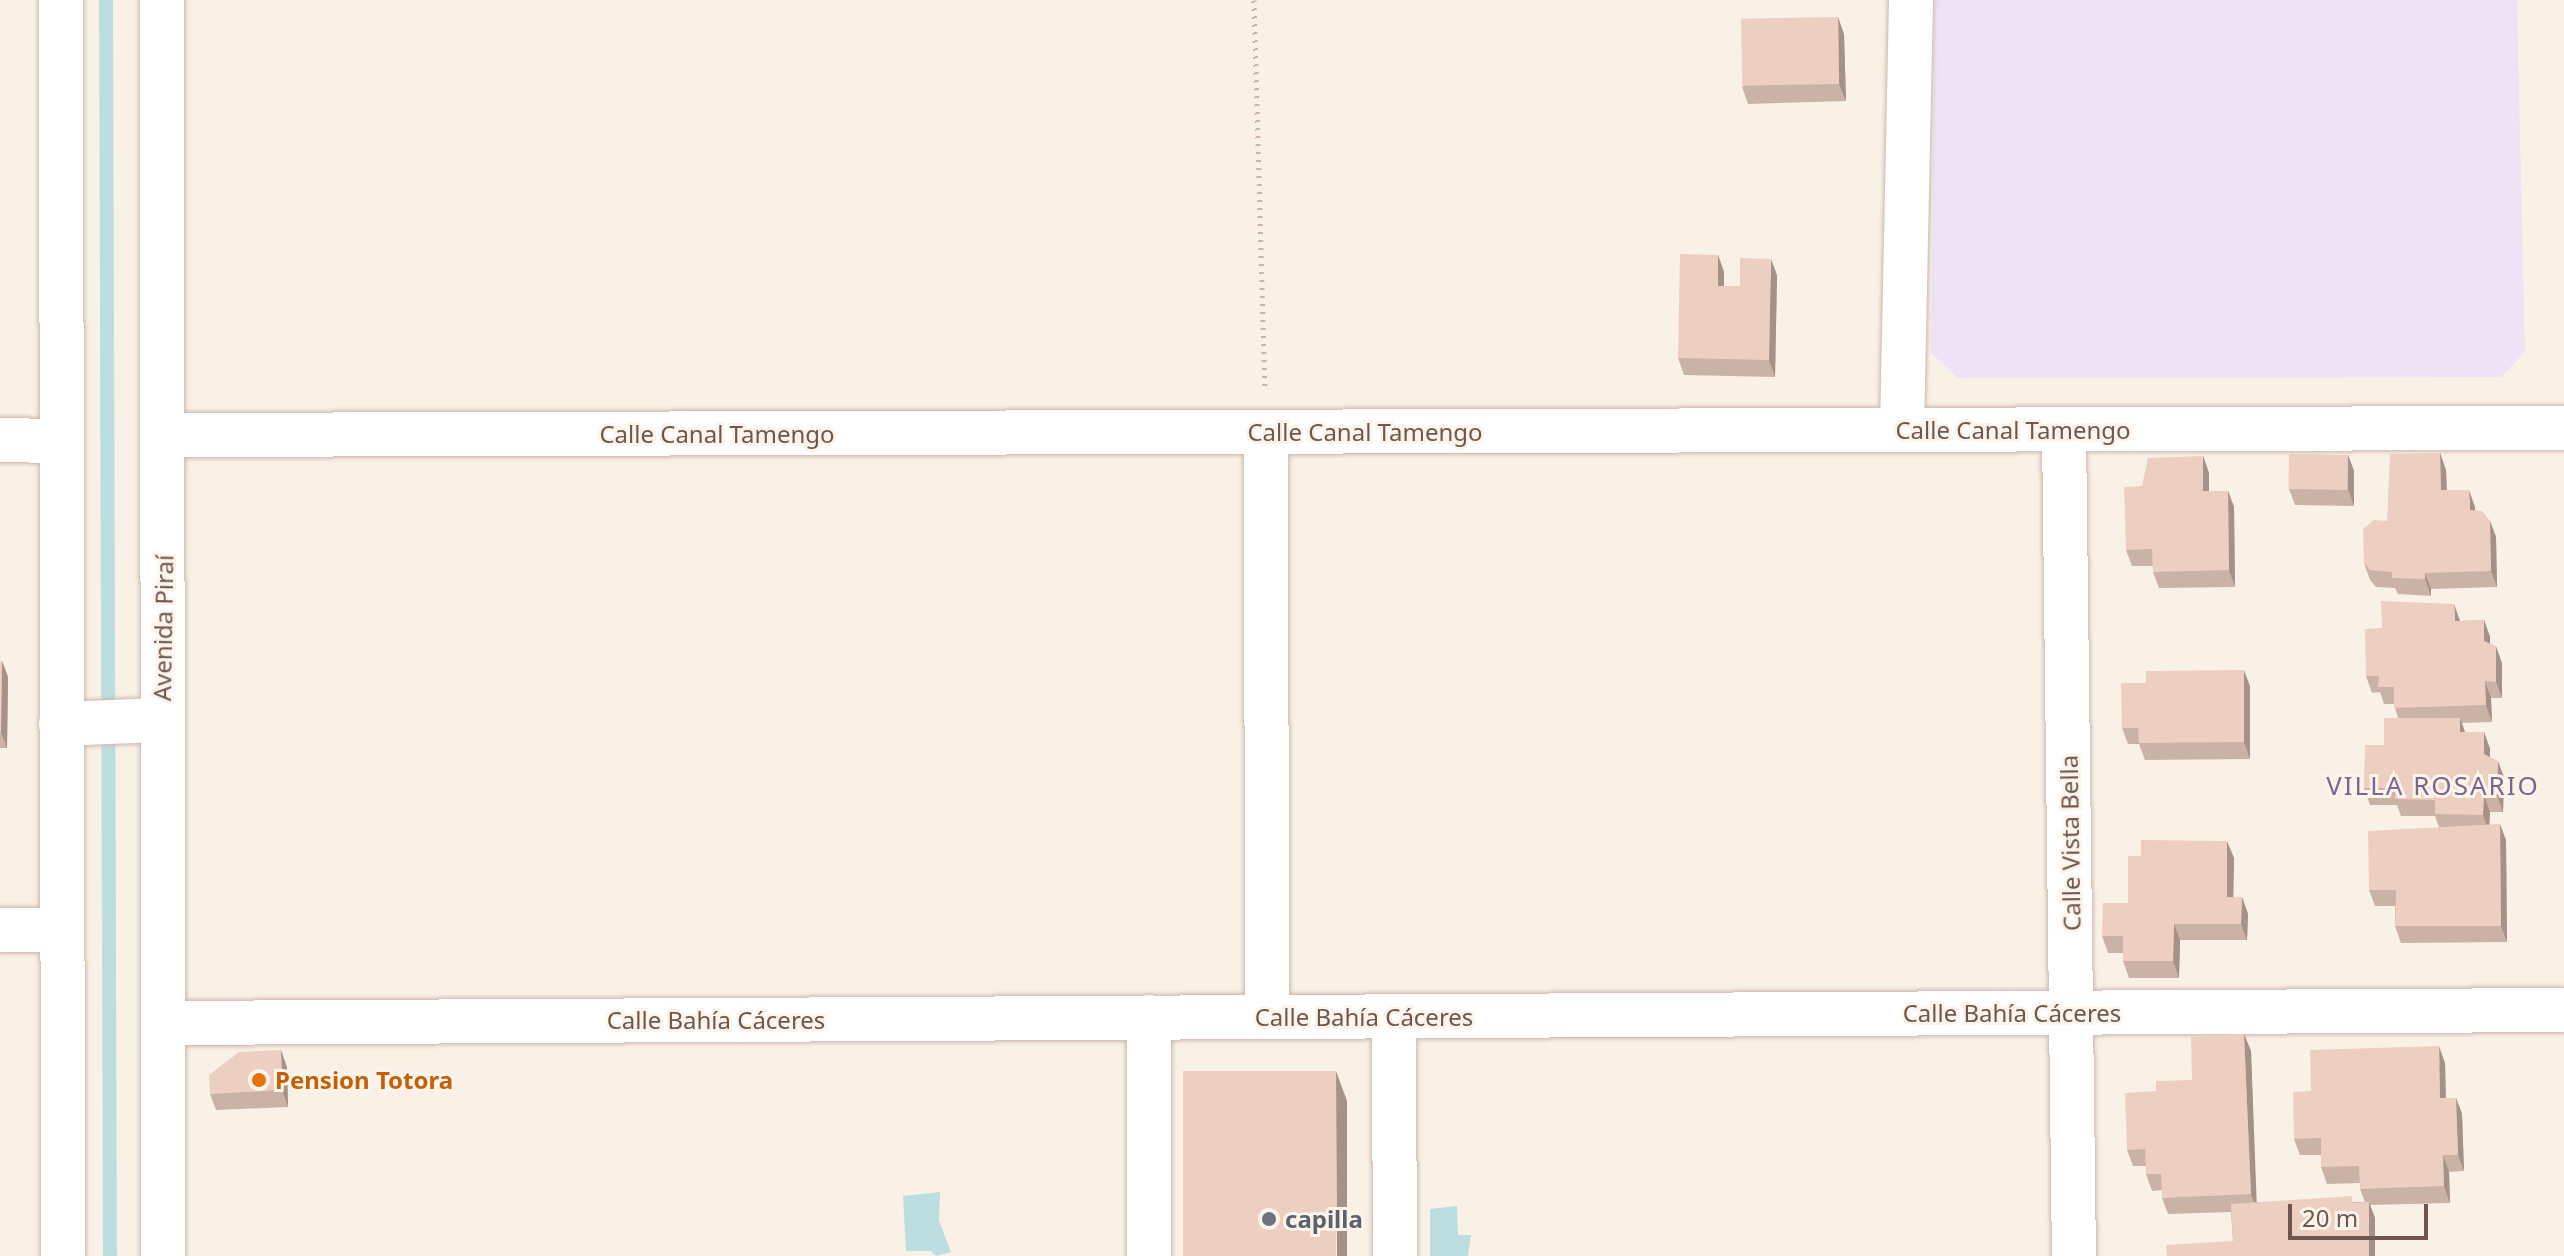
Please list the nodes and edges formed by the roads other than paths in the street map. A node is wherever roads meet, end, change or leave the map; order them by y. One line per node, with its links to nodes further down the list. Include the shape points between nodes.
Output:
1 (61, 0): 10 (street)
2 (162, 0): 8 (street, Avenida Piraí)
3 (1911, 0): 5 (street)
4 (2564, 428): 6 (street, Calle Canal Tamengo)
5 (1902, 430): 6 (street, Calle Canal Tamengo); 7 (street, Calle Canal Tamengo)
6 (2064, 430): 16 (street, Calle Vista Bella)
7 (1266, 432): 8 (street, Calle Canal Tamengo); 19 (street)
8 (165, 435): 11 (street, Avenida Piraí)
9 (0, 440): 10 (street)
10 (59, 441): 12 (street)
11 (156, 721): 12 (street); 20 (street, Avenida Piraí)
12 (68, 724): 14 (street)
13 (0, 930): 14 (street)
14 (61, 930): 21 (street)
15 (2564, 1010): 16 (street, Calle Bahía Cáceres)
16 (2073, 1012): 17 (street, Calle Bahía Cáceres); 25 (street, Calle Vista Bella)
17 (1394, 1016): 19 (street, Calle Bahía Cáceres); 24 (street)
18 (1149, 1017): 19 (street, Calle Bahía Cáceres); 20 (street, Calle Bahía Cáceres); 23 (street)
19 (1267, 1017)
20 (164, 1023): 22 (street, Avenida Piraí)
21 (63, 1256)
22 (163, 1256)
23 (1149, 1256)
24 (1395, 1256)
25 (2074, 1256)

